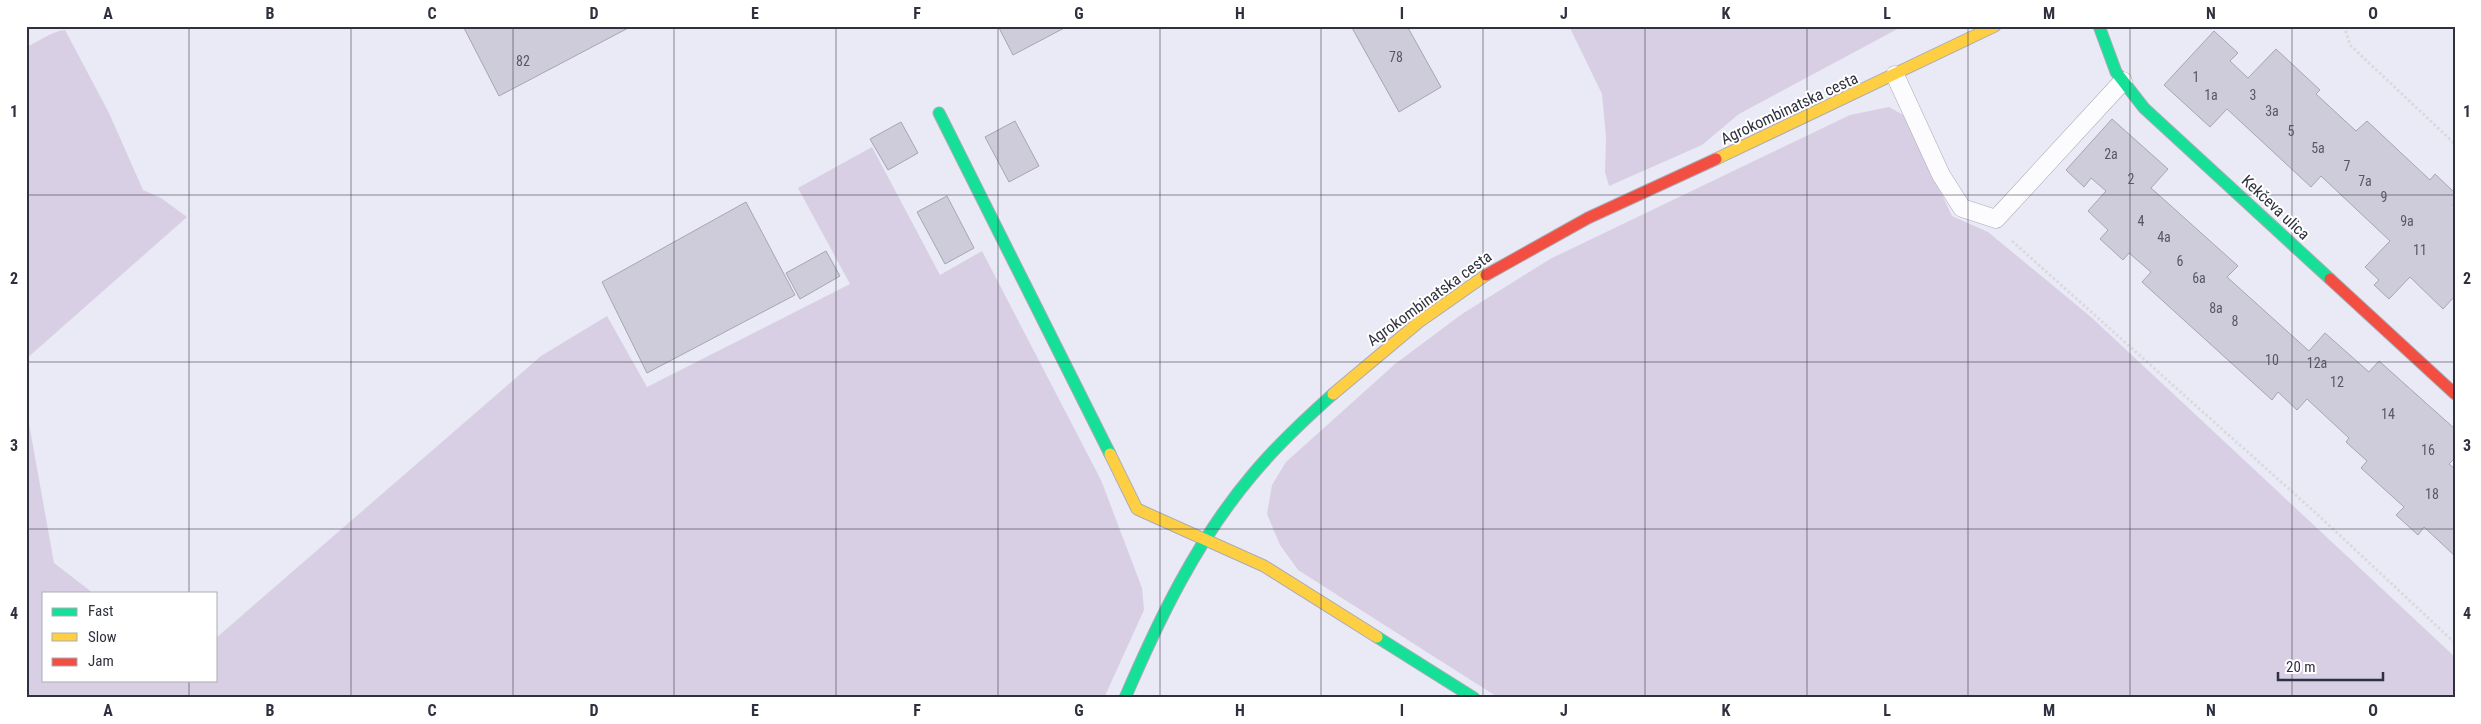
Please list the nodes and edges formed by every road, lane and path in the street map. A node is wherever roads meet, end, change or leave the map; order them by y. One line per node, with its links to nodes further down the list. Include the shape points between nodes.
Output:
1 (1995, 26): 4 (street, Agrokombinatska cesta)
2 (2099, 26): 5 (street, Kekčeva ulica, via 2116,72)
3 (2344, 26): 7 (path, via 2350,45)
4 (1895, 75): 8 (lane, via 1941,175 1962,208); 10 (street, Agrokombinatska cesta, via 1582,222 1474,282 1375,358 1305,420 1252,475)
5 (2123, 81): 8 (lane); 9 (street, Kekčeva ulica, via 2144,108)
6 (939, 112): 10 (street, via 1137,509)
7 (2455, 144)
8 (1996, 219): 11 (path, via 2002,231 2318,515)
9 (2455, 394)
10 (1205, 541): 12 (street, Agrokombinatska cesta, via 1161,619); 13 (street, via 1264,566)
11 (2455, 643)
12 (1125, 698)
13 (1474, 698)

